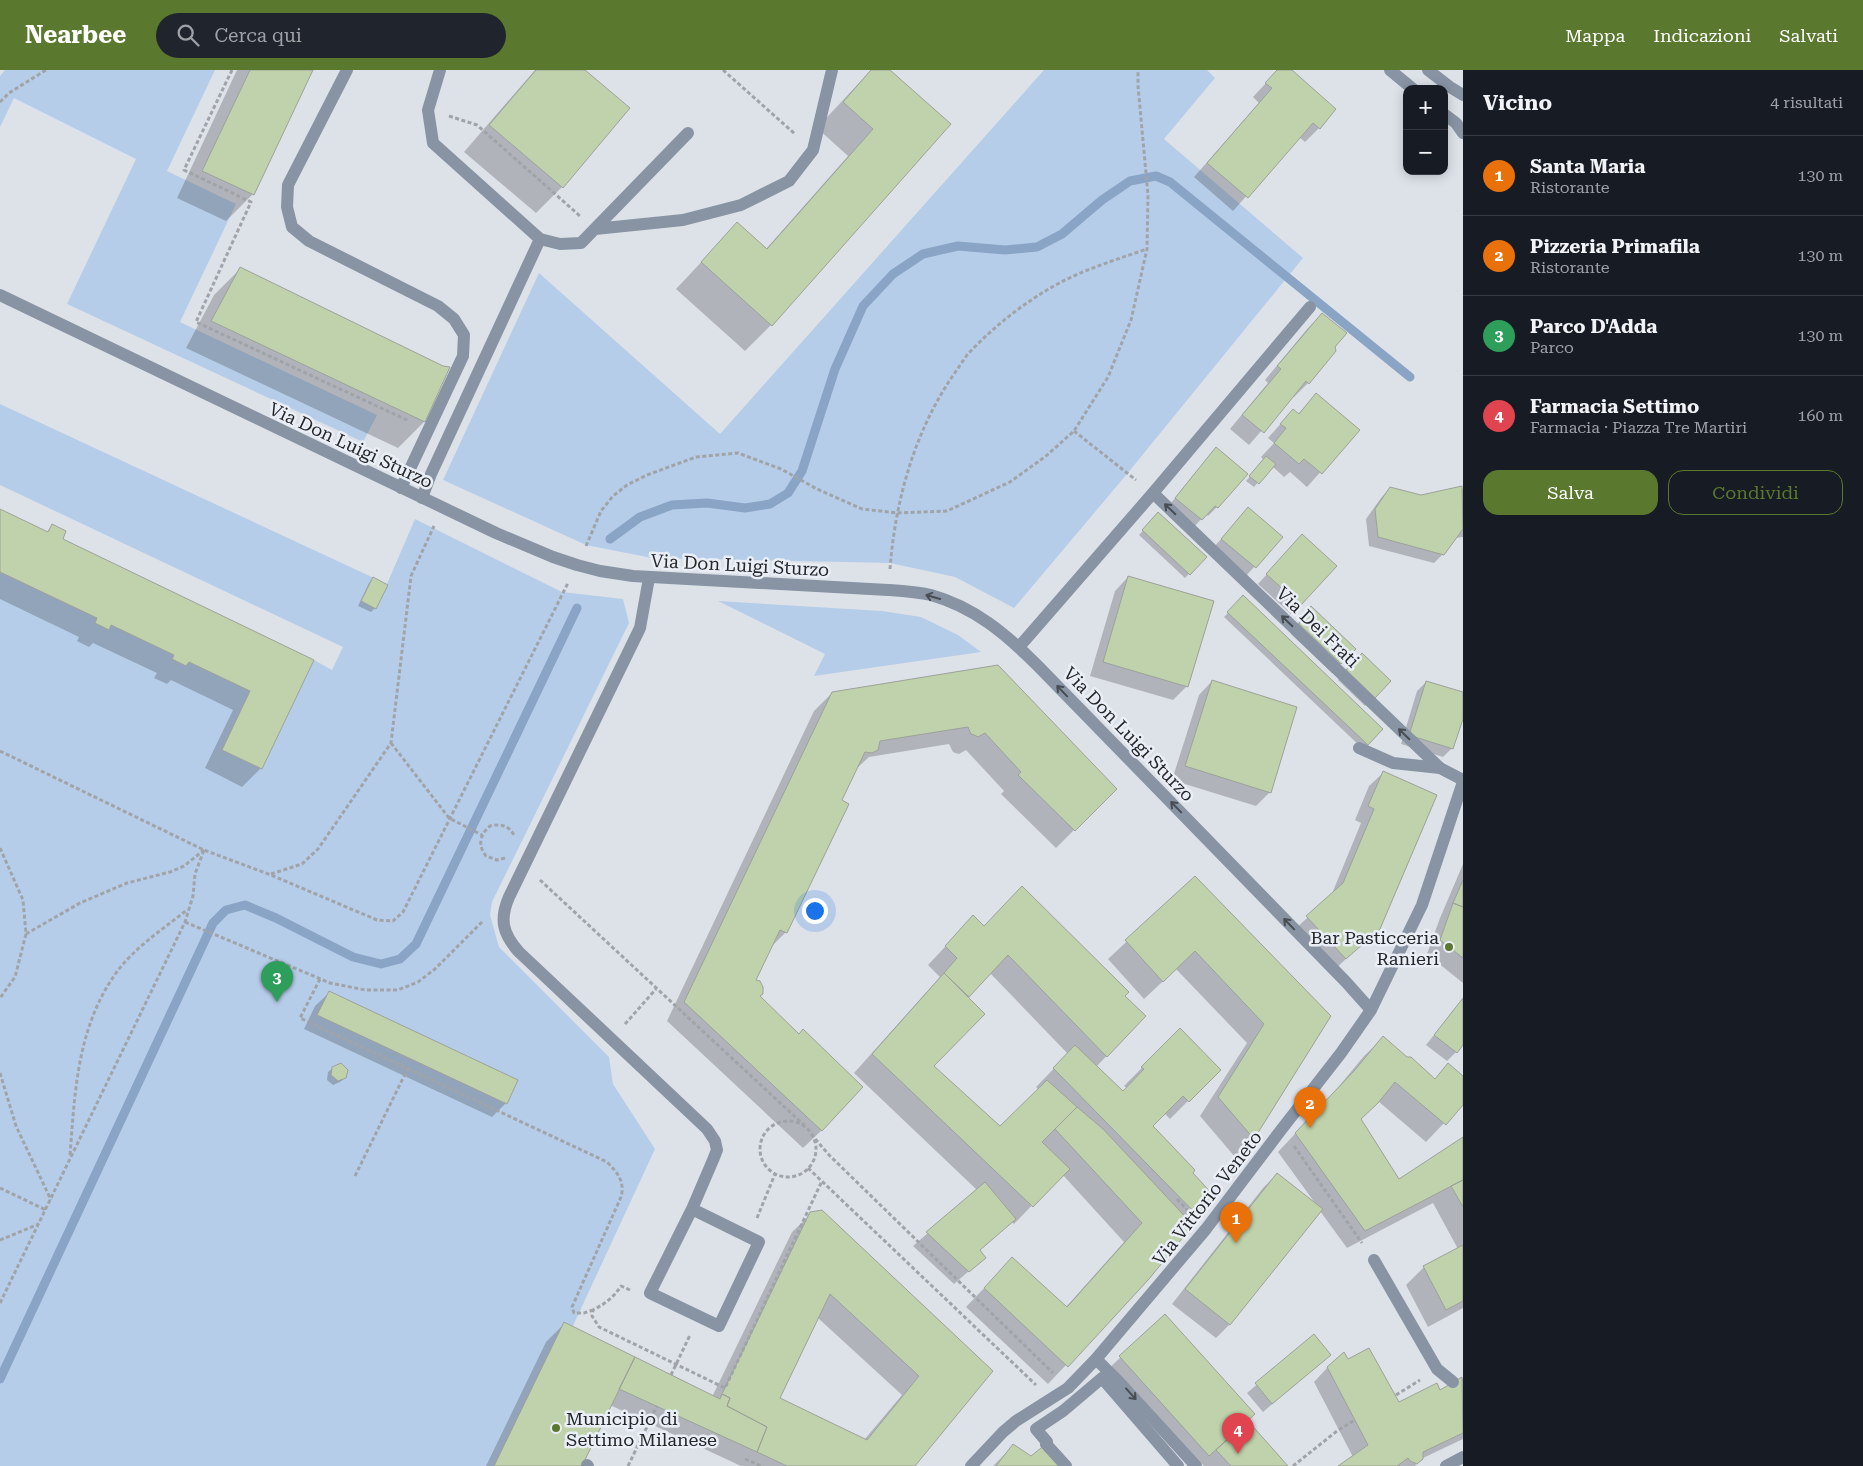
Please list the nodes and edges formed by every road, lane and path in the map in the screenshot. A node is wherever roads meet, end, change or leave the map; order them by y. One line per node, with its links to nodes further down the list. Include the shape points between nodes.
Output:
1 (46, 70): 12 (path)
2 (232, 70): 23 (path, via 184,170 251,202 196,322)
3 (347, 70): 23 (street, via 288,186 287,207 292,227 308,240 438,306 454,319 464,335 463,356)
4 (440, 70): 13 (street)
5 (723, 70): 17 (path)
6 (832, 70): 17 (street)
7 (1138, 70): 20 (path, via 1148,195)
8 (1390, 70): 10 (street)
9 (1428, 70): 11 (street)
10 (1408, 85)
11 (1463, 95)
12 (0, 102)
13 (428, 110): 18 (path, via 477,125); 19 (street, via 434,143)
14 (1448, 117): 15 (street)
15 (1463, 133)
16 (688, 134): 18 (street)
17 (813, 150): 18 (street, via 789,181 741,205 684,220)
18 (595, 230): 19 (street, via 582,243 560,244)
19 (540, 239): 27 (street)
20 (1147, 249): 24 (path, via 1131,320 1108,377); 29 (path, via 1098,266 1053,287 1001,322 966,357 939,396 915,450)
21 (0, 295): 25 (street, Via Don Luigi Sturzo)
22 (1310, 308): 26 (street)
23 (428, 430): 25 (street)
24 (1074, 431): 26 (path); 29 (path, via 1010,482 947,511)
25 (401, 488): 27 (street, Via Don Luigi Sturzo)
26 (1153, 493): 34 (street); 38 (street, Via Dei Frati, one-way to 26)
27 (422, 498): 28 (street, Via Don Luigi Sturzo)
28 (444, 508): 31 (street, Via Don Luigi Sturzo, via 553,557 600,571); 35 (path, via 411,576)
29 (897, 513): 30 (path, via 862,509 781,469 738,453 696,457 647,475 613,496 601,511); 33 (path)
30 (584, 550)
31 (649, 578): 33 (street, Via Don Luigi Sturzo); 49 (street, via 640,628)
32 (569, 580): 40 (path)
33 (888, 590): 34 (street, Via Don Luigi Sturzo, one-way to 33, via 964,607 930,595)
34 (1019, 647): 55 (street, Via Don Luigi Sturzo, one-way to 34)
35 (391, 743): 40 (path); 47 (path, via 318,848 302,864)
36 (1359, 748): 38 (street, via 1393,763)
37 (0, 751): 44 (path)
38 (1440, 768): 39 (street, Via Dei Frati)
39 (1463, 781): 55 (street, Via Vittorio Veneto, via 1422,905)
40 (449, 818): 41 (path); 47 (path, via 403,912 392,921 378,920)
41 (480, 834): 42 (path, via 490,826 501,825 511,831); 45 (path, via 480,846 486,856 497,860)
42 (515, 842)
43 (0, 848): 51 (path, via 23,900)
44 (204, 850): 47 (path); 48 (path, via 194,874); 51 (path, via 184,866 126,883 80,903)
45 (508, 857)
46 (534, 874): 53 (path)
47 (271, 875)
48 (189, 909): 50 (path); 62 (path, via 145,944 117,972 94,1010 78,1062)
49 (504, 910): 52 (path, via 490,915 418,982 398,990 365,990); 56 (street, via 503,924 511,943)
50 (185, 922): 52 (path); 62 (path)
51 (26, 934): 54 (path, via 15,977)
52 (320, 979): 57 (path, via 300,1018)
53 (656, 988): 56 (path); 59 (path)
54 (0, 998)
55 (1371, 1010): 60 (street, Via Vittorio Veneto)
56 (611, 1039): 68 (street, via 715,1140 714,1160)
57 (408, 1068): 65 (path); 75 (path, via 607,1162 615,1170 621,1178 621,1198 572,1308 577,1314)
58 (0, 1073): 67 (path, via 16,1126)
59 (805, 1126): 61 (path); 64 (path, via 796,1122 778,1122 764,1134 760,1143 762,1161)
60 (1281, 1130): 73 (path); 77 (street, Via Vittorio Veneto, via 1206,1230)
61 (811, 1134): 63 (path, via 816,1151); 81 (path)
62 (70, 1158): 67 (path)
63 (808, 1168): 64 (path, via 793,1177); 83 (path)
64 (775, 1174): 71 (path)
65 (355, 1176)
66 (0, 1188): 69 (path)
67 (51, 1200): 69 (path)
68 (692, 1209): 71 (street); 76 (street, via 650,1293)
69 (46, 1210): 70 (path)
70 (39, 1224): 72 (path); 74 (path)
71 (748, 1237): 76 (street, via 759,1242 719,1326)
72 (0, 1240)
73 (1374, 1260): 78 (street)
74 (0, 1303)
75 (593, 1310)
76 (699, 1316): 79 (path)
77 (1096, 1359): 81 (street, Via Vittorio Veneto); 95 (street, one-way to 95)
78 (1437, 1369): 80 (street); 82 (path)
79 (671, 1375)
80 (1453, 1382)
81 (1068, 1388): 83 (street, Via Vittorio Veneto)
82 (1396, 1395)
83 (1051, 1400): 86 (street, Via Vittorio Veneto)
84 (657, 1406): 89 (path)
85 (1355, 1420): 96 (path)
86 (1003, 1432): 91 (street); 92 (street)
87 (1463, 1457): 97 (street)
88 (745, 1459): 90 (path)
89 (628, 1466)
90 (761, 1466)
91 (971, 1466)
92 (978, 1466)
93 (1066, 1466): 94 (street, via 1036,1429 1102,1378)
94 (1178, 1466)
95 (1196, 1466)
96 (1293, 1466)
97 (1446, 1466)

